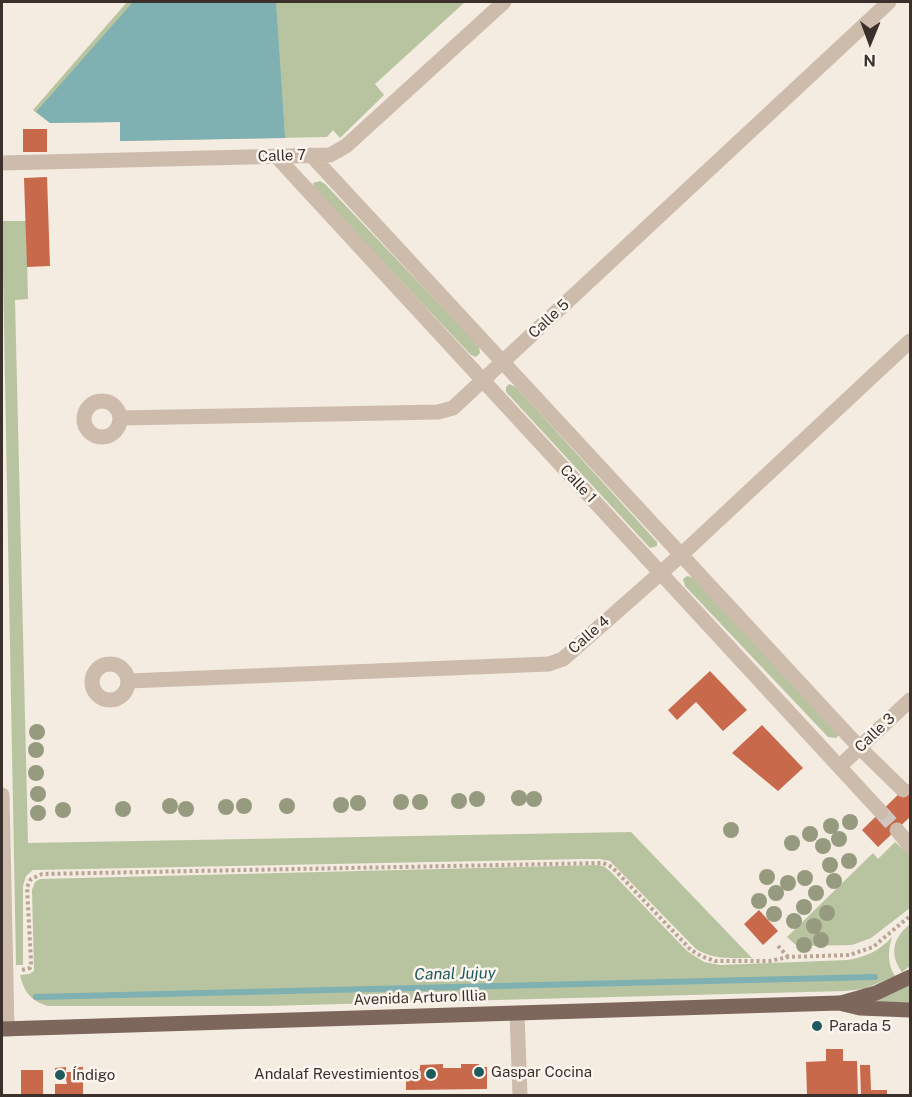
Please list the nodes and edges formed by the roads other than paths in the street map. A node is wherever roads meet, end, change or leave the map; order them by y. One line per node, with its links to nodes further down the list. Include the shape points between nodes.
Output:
1 (504, 2): 3 (street, Calle 7, via 346,146 330,154)
2 (889, 2): 7 (street, Calle 5)
3 (311, 155): 4 (street, Calle 7); 7 (street, Calle 1)
4 (276, 156): 5 (street, Calle 7); 8 (street, Calle 1)
5 (2, 163)
6 (910, 341): 10 (street, Calle 4)
7 (503, 363): 8 (street, Calle 5); 10 (street, Calle 1)
8 (483, 381): 9 (street, Calle 5, via 453,408 438,412); 11 (street, Calle 1)
9 (120, 418)
10 (681, 555): 11 (street, Calle 4); 14 (street, Calle 1)
11 (660, 573): 12 (street, Calle 4, via 563,659 549,664); 15 (street, Calle 1)
12 (128, 681)
13 (910, 700): 14 (street, Calle 3)
14 (860, 748): 15 (street, Calle 3); 16 (street, Calle 1)
15 (840, 766): 18 (street, Calle 1)
16 (903, 790)
17 (2, 795): 25 (street)
18 (881, 812)
19 (897, 830): 20 (street)
20 (910, 846)
21 (910, 976): 22 (main road, Avenida Arturo Illia, via 876,993)
22 (839, 1003): 23 (main road, Avenida Arturo Illia); 24 (main road, Avenida Arturo Illia)
23 (910, 1010)
24 (517, 1013): 25 (main road, Avenida Arturo Illia); 26 (street)
25 (4, 1029)
26 (520, 1095)

